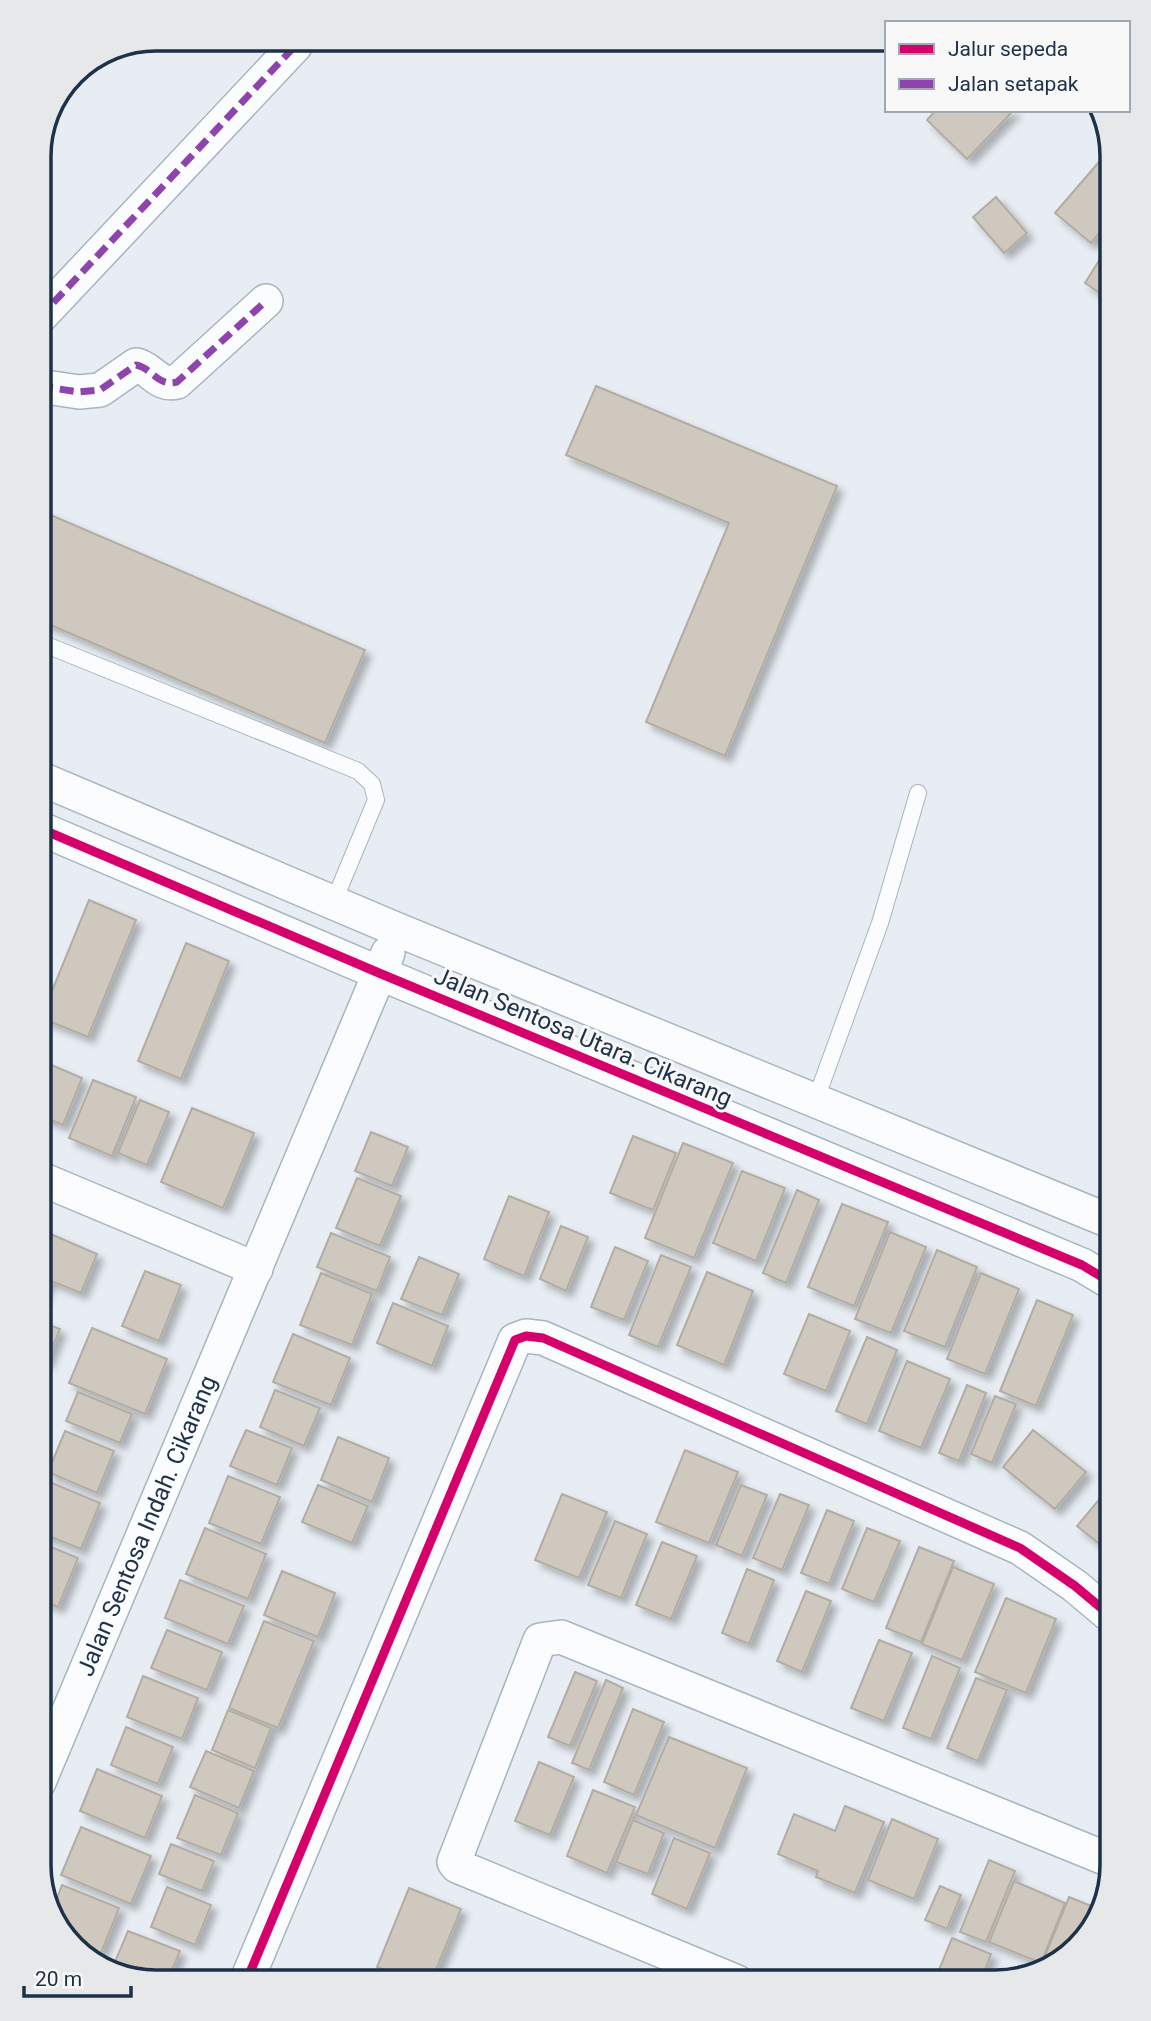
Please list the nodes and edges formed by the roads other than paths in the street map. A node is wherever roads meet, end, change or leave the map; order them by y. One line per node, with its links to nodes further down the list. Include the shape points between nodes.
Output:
1 (290, 51): 3 (street)
2 (266, 301): 4 (street, via 177,382 168,384 136,365 100,390 79,393)
3 (51, 305)
4 (51, 388)
5 (51, 647): 9 (lane, via 358,771 372,784 376,800)
6 (51, 783): 9 (street, Jalan Sentosa Utara. Cikarang)
7 (918, 793): 12 (lane, via 880,923)
8 (51, 833): 11 (street, Jalan Sentosa Utara. Cikarang)
9 (334, 901): 10 (street, Jalan Sentosa Utara. Cikarang)
10 (398, 930): 11 (street, Jalan Sentosa Indah. Cikarang); 12 (street, Jalan Sentosa Utara. Cikarang)
11 (379, 973): 15 (street, Jalan Sentosa Indah. Cikarang); 16 (street, Jalan Sentosa Utara. Cikarang)
12 (816, 1099): 14 (street, Jalan Sentosa Utara. Cikarang)
13 (51, 1183): 15 (street)
14 (1100, 1217)
15 (256, 1269): 18 (street, Jalan Sentosa Indah. Cikarang)
16 (1100, 1276)
17 (1100, 1607): 20 (street, via 1020,1548 543,1338 515,1340)
18 (51, 1751)
19 (1100, 1856): 21 (street, via 561,1637 540,1640 454,1862)
20 (251, 1970)
21 (708, 1970)

